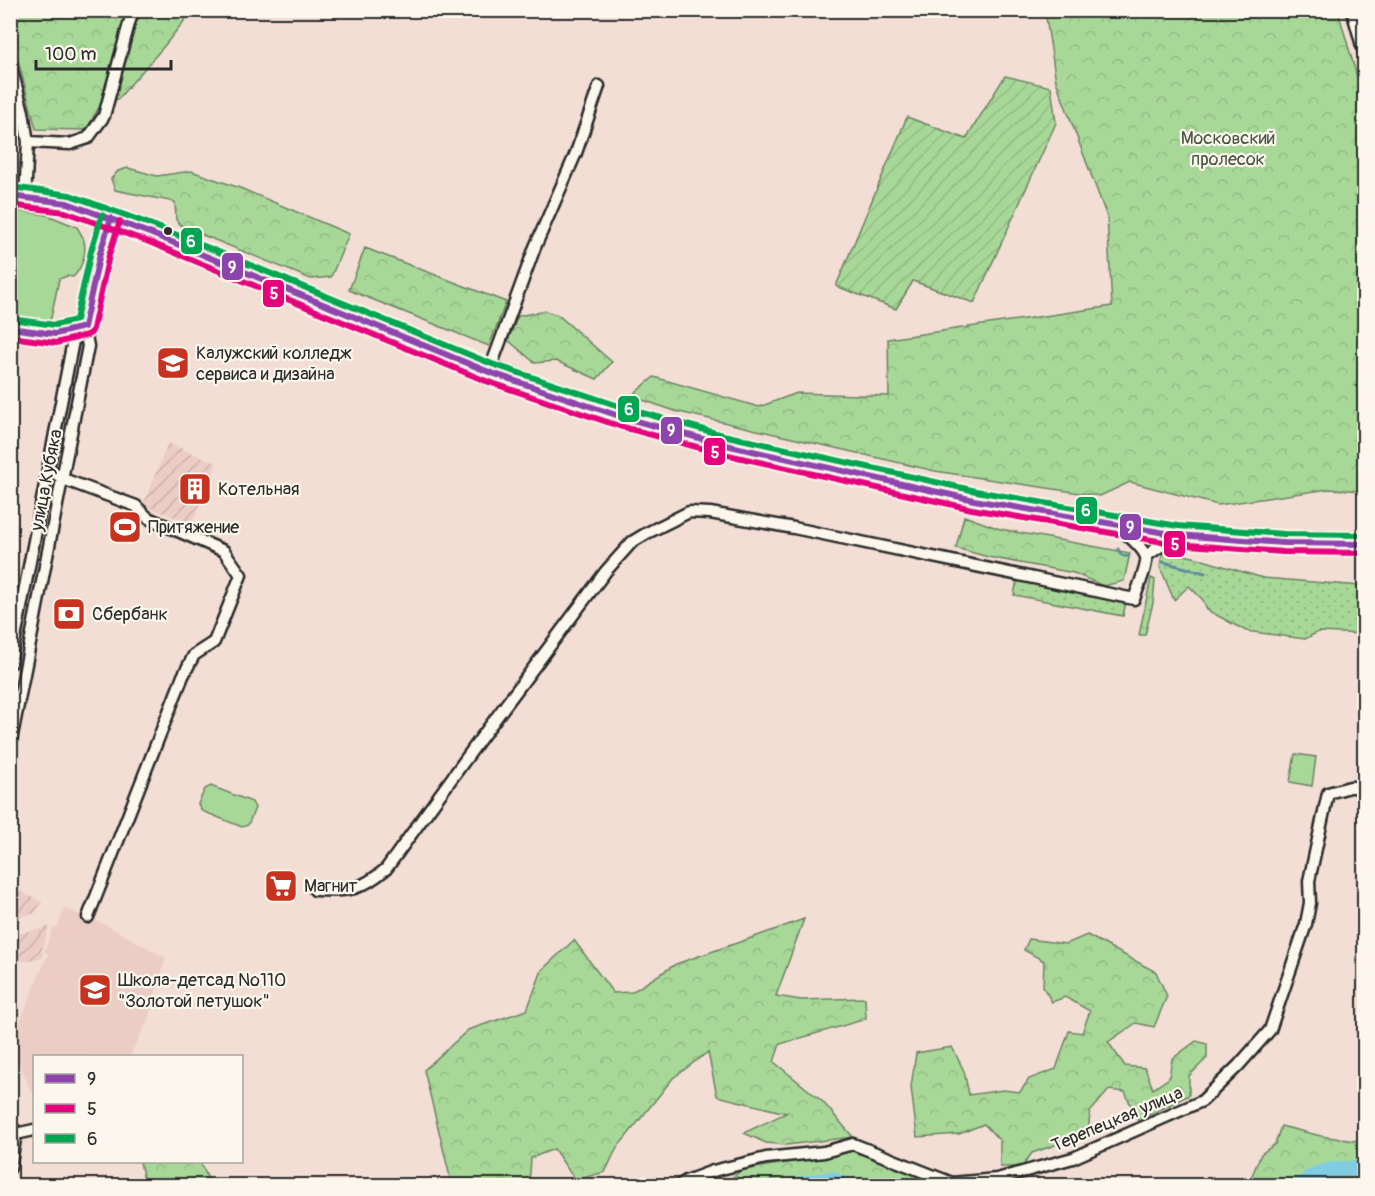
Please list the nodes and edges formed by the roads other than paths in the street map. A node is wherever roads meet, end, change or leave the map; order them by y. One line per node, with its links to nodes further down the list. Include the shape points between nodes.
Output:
1 (134, 10): 6 (street, via 104,116 88,138 70,144)
2 (1352, 10): 3 (street)
3 (1365, 53)
4 (10, 63): 6 (street)
5 (599, 86): 12 (street)
6 (28, 142): 8 (street)
7 (10, 196): 8 (main road)
8 (25, 198): 9 (main road, via 67,203)
9 (111, 218): 10 (street, улица Кубяка); 12 (main road)
10 (84, 327): 11 (street, via 55,334); 13 (street, улица Кубяка, via 73,341); 14 (street, улица Кубяка, via 88,346)
11 (10, 328)
12 (489, 372): 15 (main road, via 622,417 721,444 974,500)
13 (49, 469): 14 (street); 19 (street, улица Кубяка)
14 (63, 479): 20 (street, улица Кубяка); 23 (street, via 136,507 148,518 224,551 241,575 214,642 194,654 183,676)
15 (1116, 525): 16 (main road); 18 (street)
16 (1176, 535): 17 (main road); 18 (street)
17 (1365, 544)
18 (1146, 556): 22 (street, via 1134,599 794,528 689,512 646,532 606,571 386,869 356,889)
19 (10, 664)
20 (10, 746)
21 (1365, 787): 27 (street, Терепецкая улица, via 1328,793 1309,881 1306,924 1270,1030 1202,1101 1073,1158 997,1179 952,1183 853,1144 824,1152 766,1158 713,1171)
22 (315, 890)
23 (88, 917)
24 (33, 1130): 25 (street)
25 (13, 1131): 26 (street)
26 (10, 1168)
27 (678, 1185)

